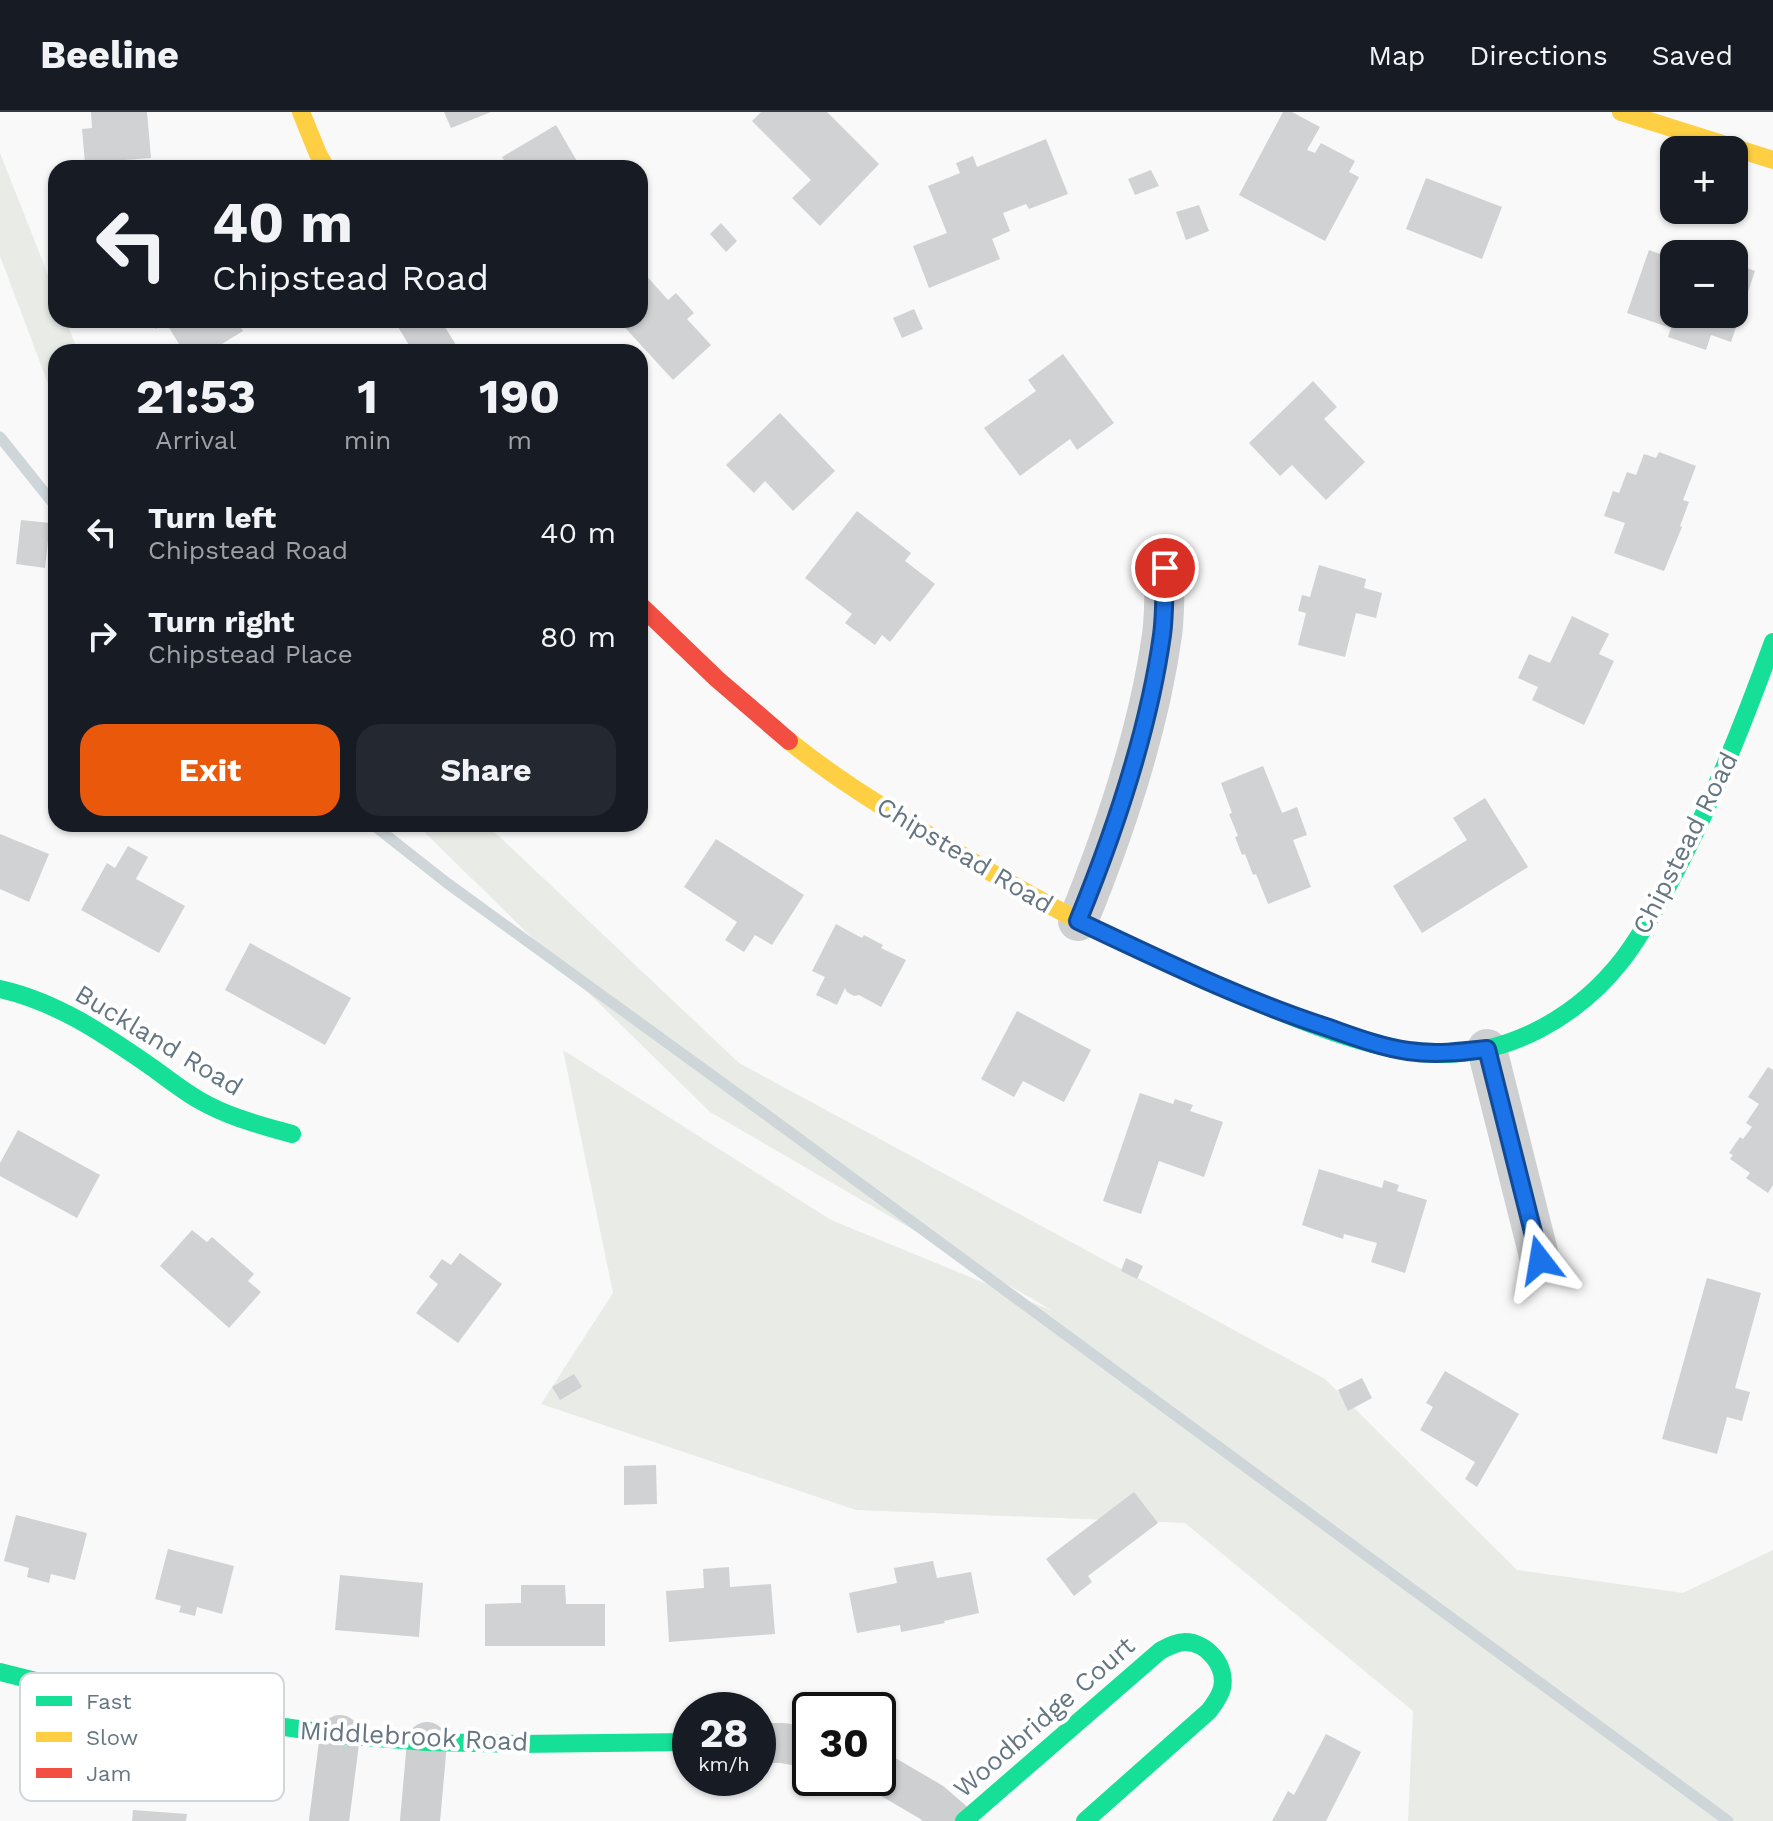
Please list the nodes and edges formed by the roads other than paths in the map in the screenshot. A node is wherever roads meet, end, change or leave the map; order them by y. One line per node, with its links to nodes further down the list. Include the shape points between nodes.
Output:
1 (301, 112): 3 (street)
2 (1621, 112): 4 (street)
3 (322, 160)
4 (1773, 160)
5 (1165, 568): 8 (street, via 1162,633 1148,705)
6 (648, 613): 8 (street, Chipstead Road, via 768,724 855,790)
7 (1773, 642): 10 (street, Chipstead Road, via 1703,819 1629,951 1567,1012 1525,1037)
8 (1078, 921): 10 (street, Chipstead Road, via 1280,1012 1358,1038 1407,1051 1450,1054)
9 (0, 989): 11 (street, Buckland Road, via 54,1006 199,1100 244,1121)
10 (1487, 1049): 12 (street)
11 (292, 1134)
12 (1540, 1260)
13 (0, 1672): 14 (street, Middlebrook Road)
14 (20, 1677)
15 (284, 1728): 16 (street, Middlebrook Road)
16 (340, 1735): 17 (street, Middlebrook Road); 20 (street)
17 (427, 1742): 18 (street, Middlebrook Road); 21 (street)
18 (672, 1742)
19 (896, 1782): 22 (street)
20 (329, 1821)
21 (420, 1821)
22 (953, 1821)
23 (964, 1821): 24 (street, Woodbridge Court, via 1160,1651 1184,1642 1209,1652 1222,1675 1217,1701)
24 (1085, 1821)

